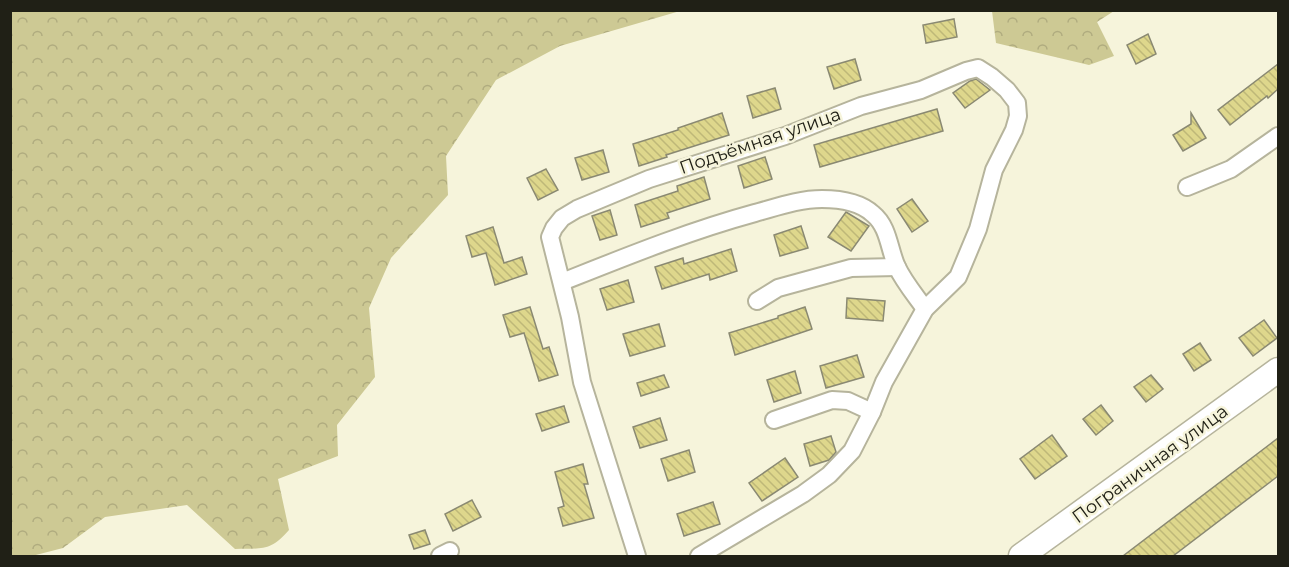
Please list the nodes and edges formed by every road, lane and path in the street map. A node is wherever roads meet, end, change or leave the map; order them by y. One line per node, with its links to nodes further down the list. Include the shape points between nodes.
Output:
1 (1278, 136): 2 (street, via 1231,169)
2 (1187, 187)
3 (897, 267): 4 (street, via 885,230 874,214 842,200 820,199 797,201 720,223); 5 (street, via 851,268 778,288); 6 (street)
4 (562, 282): 6 (street, Подъёмная улица, via 550,237 562,218 577,209 648,179 978,68 1007,90 1017,102 1018,116 994,170 978,230 958,277); 10 (street, Подъёмная улица, via 582,382)
5 (757, 301)
6 (925, 309): 8 (street, via 884,382)
7 (1278, 370): 12 (main road, Пограничная улица)
8 (872, 412): 9 (street, via 848,401 832,400); 11 (street, via 852,451 829,475)
9 (774, 420)
10 (637, 556)
11 (699, 556)
12 (1021, 556)

